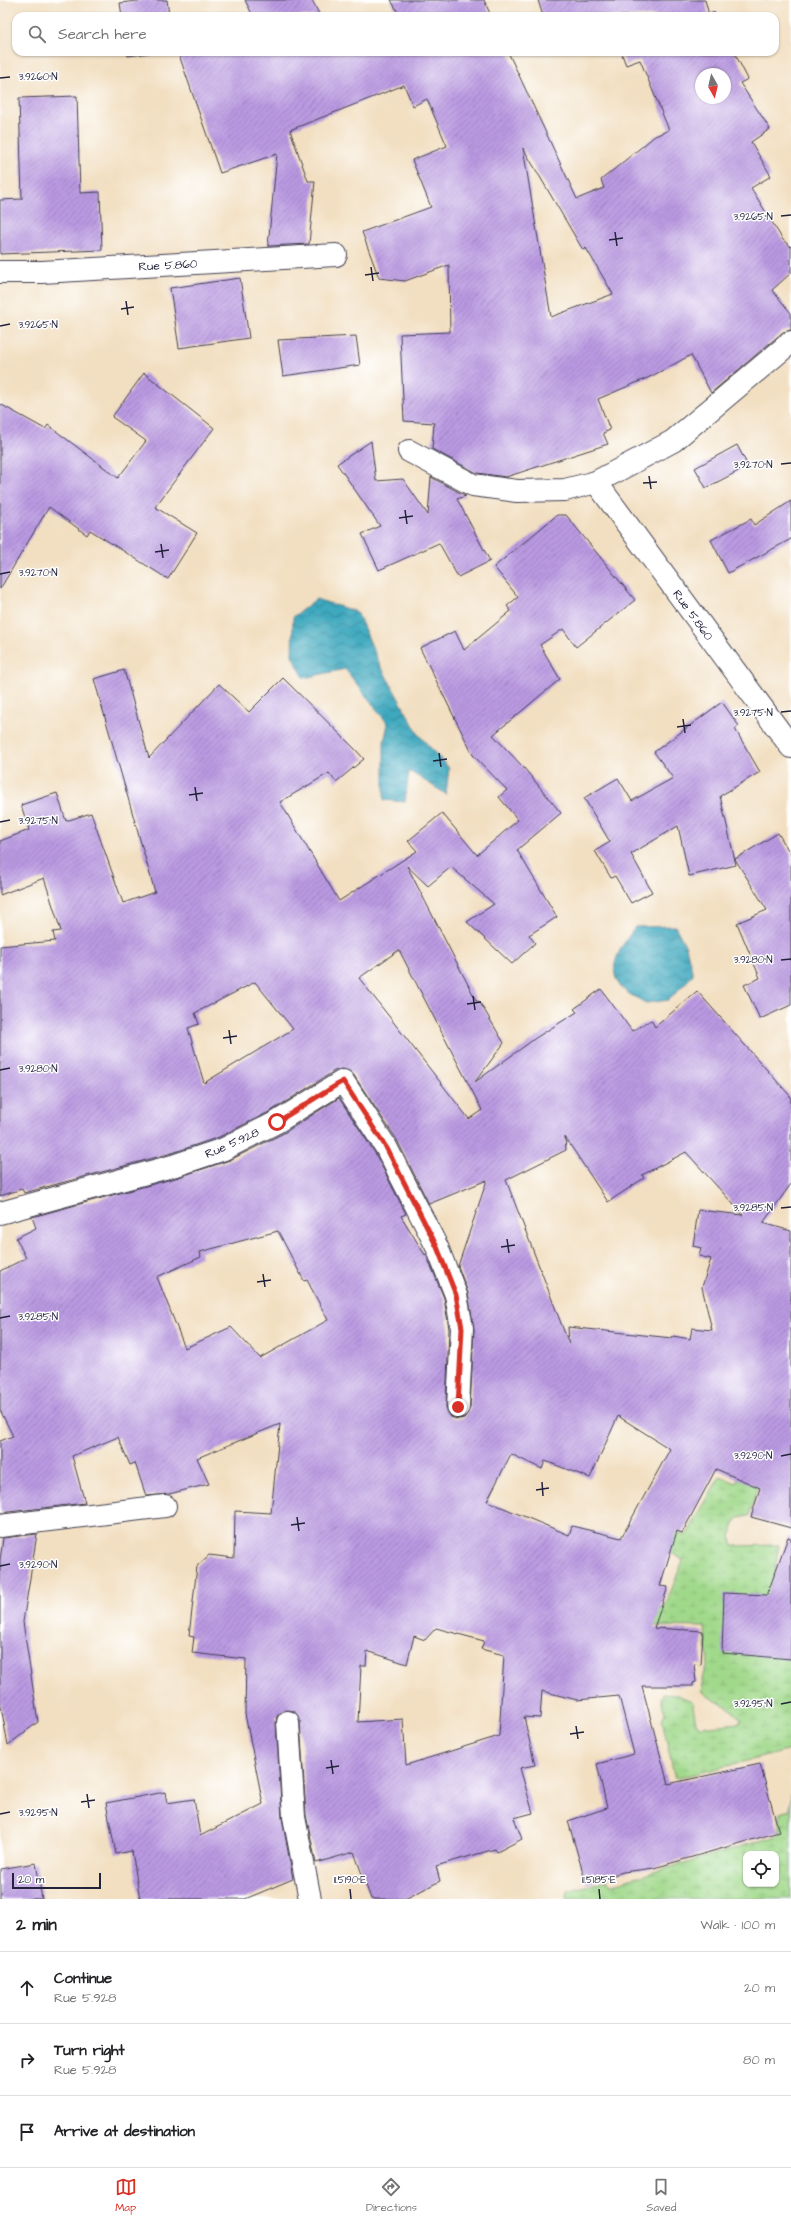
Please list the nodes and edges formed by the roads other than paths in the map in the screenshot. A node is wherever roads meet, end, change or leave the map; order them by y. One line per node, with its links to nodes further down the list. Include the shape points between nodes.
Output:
1 (336, 255): 2 (street, Rue 5.860, via 42,272)
2 (0, 272)
3 (791, 342): 5 (street, via 672,441)
4 (410, 451): 5 (street, via 473,484 517,491 565,490)
5 (596, 482): 6 (street, Rue 5.860)
6 (791, 747)
7 (0, 1213): 8 (street, Rue 5.928, via 224,1149 277,1122 343,1081 386,1147 437,1247 456,1295 462,1328)
8 (458, 1407)
9 (165, 1506): 10 (street)
10 (0, 1526)
11 (288, 1722): 12 (street, via 294,1817)
12 (310, 1899)

